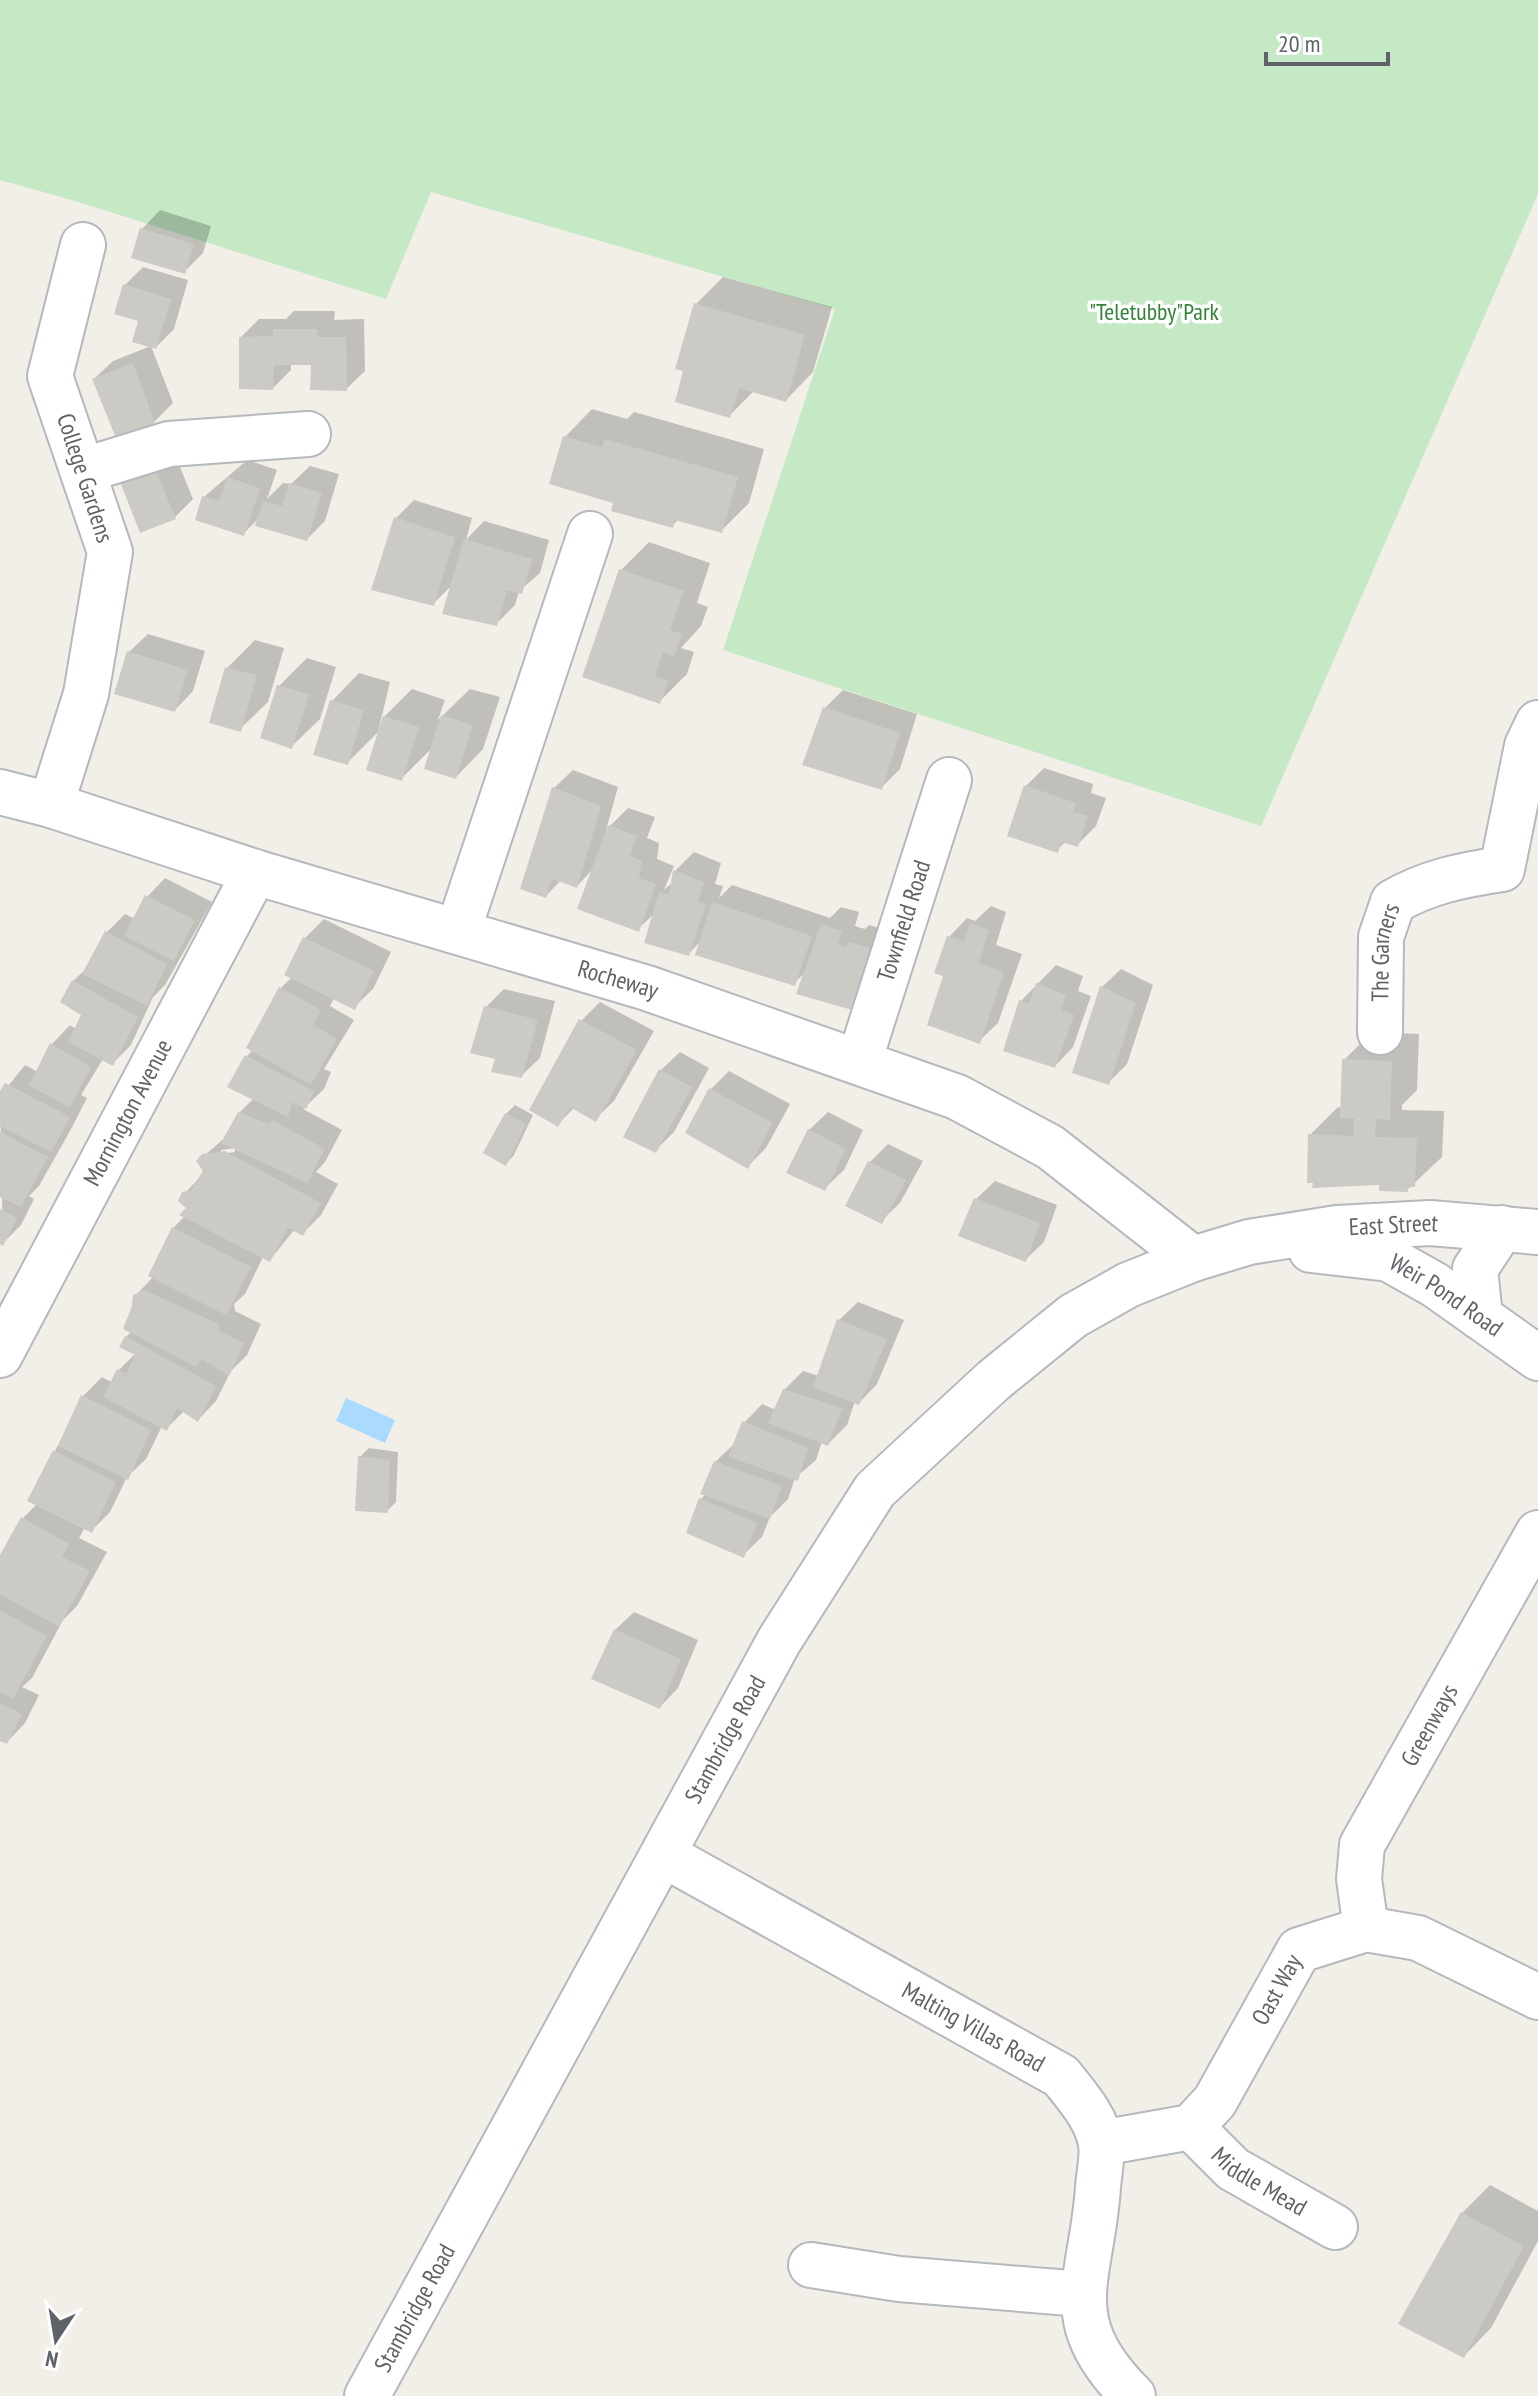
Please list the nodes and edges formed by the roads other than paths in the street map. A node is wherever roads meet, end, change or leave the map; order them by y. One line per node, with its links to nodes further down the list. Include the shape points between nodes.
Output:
1 (83, 245): 3 (street, College Gardens, via 50,376)
2 (308, 434): 3 (street, via 169,444)
3 (85, 470): 8 (street, College Gardens, via 110,552 86,694)
4 (590, 534): 10 (street)
5 (1538, 723): 11 (street, The Garners, via 1527,746 1502,869 1416,888 1393,902 1381,937)
6 (949, 780): 12 (street, Townfield Road)
7 (0, 792): 8 (street, Rocheway)
8 (51, 805): 9 (street, Rocheway)
9 (255, 872): 10 (street, Rocheway); 17 (street, Mornington Avenue)
10 (458, 931): 12 (street, Rocheway, via 647,988)
11 (1380, 1032)
12 (859, 1062): 15 (street, Rocheway, via 1005,1120 1050,1147)
13 (1520, 1230): 14 (street, East Street, via 1430,1223 1352,1227); 16 (street, via 1475,1269)
14 (1249, 1242): 15 (street, Stambridge Road); 16 (street, Weir Pond Road, via 1389,1259)
15 (1193, 1259): 20 (street, Stambridge Road, via 1128,1285 1073,1316 994,1380 875,1490 779,1641)
16 (1480, 1317): 18 (street, Weir Pond Road)
17 (0, 1355)
18 (1538, 1358)
19 (1538, 1533): 21 (street, Greenways, via 1362,1845 1359,1879)
20 (664, 1855): 24 (street, Malting Villas Road, via 1061,2076 1086,2107); 29 (street, Stambridge Road)
21 (1366, 1929): 22 (street, Oast Way, via 1418,1938); 23 (street, Oast Way, via 1299,1950 1215,2101)
22 (1538, 1997)
23 (1191, 2127): 24 (street); 25 (street, Middle Mead, via 1233,2169)
24 (1101, 2143): 27 (street, Malting Villas Road, via 1096,2221)
25 (1335, 2227)
26 (811, 2265): 27 (street, via 899,2279)
27 (1082, 2294): 28 (street, Malting Villas Road, via 1090,2341)
28 (1119, 2391)
29 (367, 2396)

